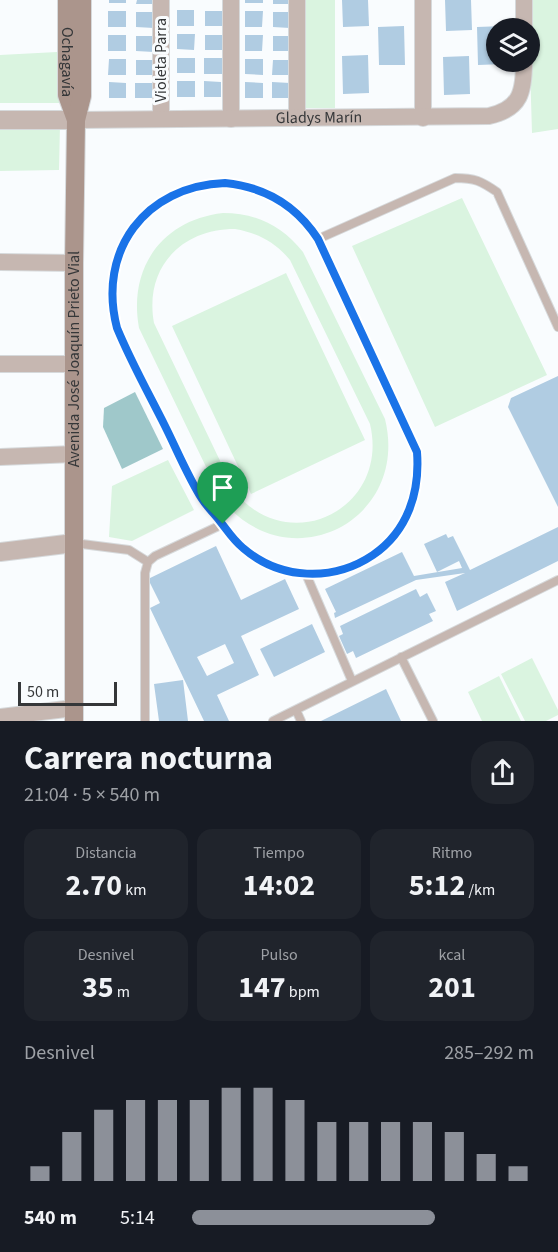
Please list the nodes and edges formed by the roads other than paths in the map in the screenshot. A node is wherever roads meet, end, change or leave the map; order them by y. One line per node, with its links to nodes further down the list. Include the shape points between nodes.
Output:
1 (67, 0): 15 (main road, Ochagavía, via 67,95)
2 (82, 0): 15 (main road, Avenida José Joaquín Prieto Vial, via 82,96)
3 (161, 0): 12 (street, Violeta Parra)
4 (231, 0): 13 (street)
5 (297, 0): 10 (street)
6 (423, 0): 11 (street)
7 (524, 0): 8 (street)
8 (524, 18)
9 (524, 72): 11 (street, Gladys Marín, via 518,100 502,113)
10 (297, 117): 11 (street, Gladys Marín); 13 (street, Gladys Marín)
11 (423, 118)
12 (161, 119): 13 (street, Gladys Marín); 15 (street, Gladys Marín)
13 (231, 119)
14 (0, 120): 15 (street)
15 (76, 120): 18 (main road, Avenida José Joaquín Prieto Vial)
16 (318, 239): 19 (lane, via 436,185 455,178 476,180 496,192); 24 (lane, via 296,212 266,192 240,184 211,184 184,190 159,203 133,228 117,259 111,287 117,328 202,499); 28 (lane, via 417,452 418,473 411,508 387,543 351,567)
17 (0, 262): 18 (street)
18 (74, 263): 21 (main road, Avenida José Joaquín Prieto Vial)
19 (558, 327)
20 (0, 364): 21 (street)
21 (74, 364): 22 (main road, Avenida José Joaquín Prieto Vial)
22 (74, 454): 23 (street); 25 (main road, Avenida José Joaquín Prieto Vial)
23 (0, 457)
24 (223, 524): 27 (lane); 28 (lane, via 241,546 265,563)
25 (74, 543): 26 (street); 27 (lane, via 118,547); 33 (main road, Avenida José Joaquín Prieto Vial)
26 (0, 552)
27 (148, 562): 35 (lane)
28 (306, 574): 31 (lane)
29 (558, 580): 30 (lane)
30 (401, 657): 31 (lane); 38 (lane)
31 (352, 681): 32 (lane)
32 (296, 710): 36 (lane); 37 (lane)
33 (74, 714): 34 (street)
34 (0, 717)
35 (145, 721)
36 (273, 721)
37 (301, 721)
38 (434, 721)

